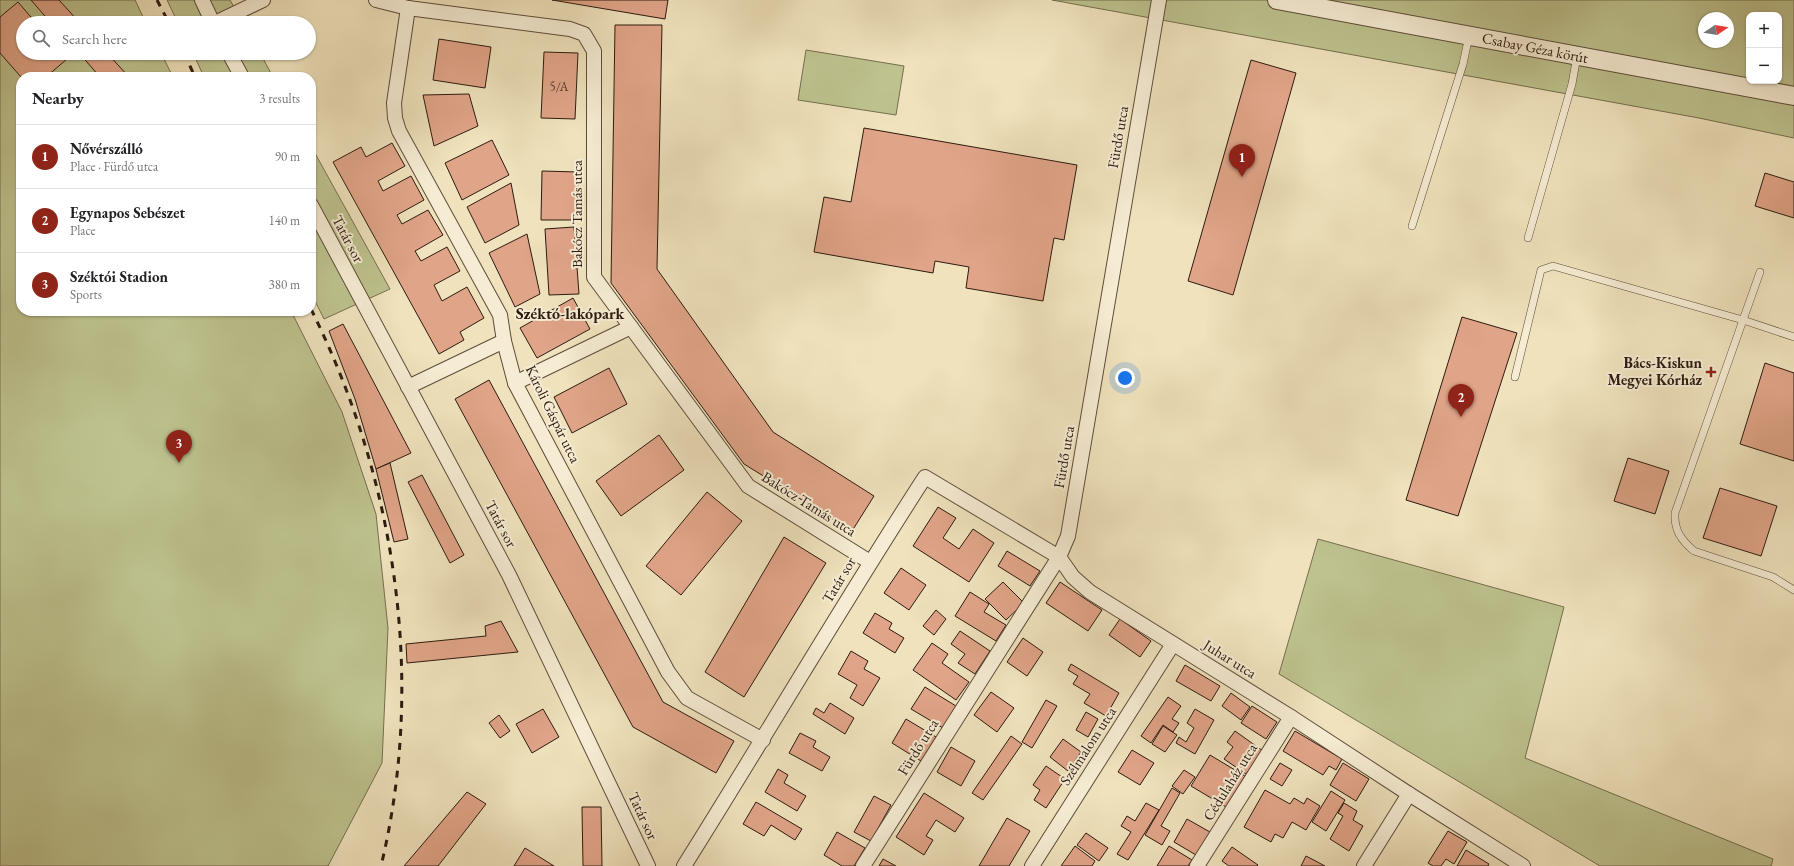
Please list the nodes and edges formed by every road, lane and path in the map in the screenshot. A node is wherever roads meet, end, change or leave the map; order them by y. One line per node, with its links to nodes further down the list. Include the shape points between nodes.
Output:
1 (202, 0): 8 (street)
2 (263, 0): 9 (street)
3 (376, 0): 7 (street, Bakócz Tamás utca)
4 (1159, 0): 27 (street, Fürdő utca, via 1068,536)
5 (1277, 0): 6 (street, Csabay Géza körút)
6 (1305, 3): 10 (street, Csabay Géza körút)
7 (408, 8): 20 (street, Bakócz Tamás utca, via 570,29 584,34 594,51 594,277); 22 (street, Károli Gáspár utca, via 394,103 395,118 399,131 500,315)
8 (210, 16)
9 (229, 16)
10 (1469, 36): 11 (street, Csabay Géza körút); 16 (lane, via 1463,64)
11 (1577, 56): 14 (street, Csabay Géza körút); 17 (lane, via 1572,84)
12 (233, 60): 13 (street)
13 (239, 72)
14 (1794, 96)
15 (316, 214): 25 (street, Tatár sor)
16 (1412, 226)
17 (1528, 238)
18 (1760, 272): 19 (lane)
19 (1743, 320): 21 (lane); 23 (lane, via 1553,266 1541,270); 29 (lane, via 1675,512 1675,522 1684,542 1694,551 1773,577)
20 (631, 327): 24 (street); 28 (street, Bakócz Tamás utca, via 748,486)
21 (1794, 337)
22 (504, 341): 24 (street, Károli Gáspár utca); 25 (street)
23 (1515, 377)
24 (515, 383): 32 (street, Károli Gáspár utca, via 668,672 687,698)
25 (408, 387): 34 (street, Tatár sor, via 509,574)
26 (925, 477): 27 (street, Juhar utca); 28 (street, Tatár sor)
27 (1059, 557): 30 (street, Juhar utca, via 1073,577 1090,592); 36 (street, Fürdő utca)
28 (870, 562): 32 (street, Tatár sor)
29 (1794, 590)
30 (1174, 644): 31 (street, Juhar utca); 37 (street, Szélmalom utca)
31 (1291, 717): 33 (street, Juhar utca); 38 (street, Cédulaház utca)
32 (763, 740): 35 (street, Tatár sor)
33 (1408, 794): 39 (street); 40 (street, Juhar utca)
34 (648, 866)
35 (684, 866)
36 (863, 866)
37 (1032, 866)
38 (1197, 866)
39 (1364, 866)
40 (1523, 866)

